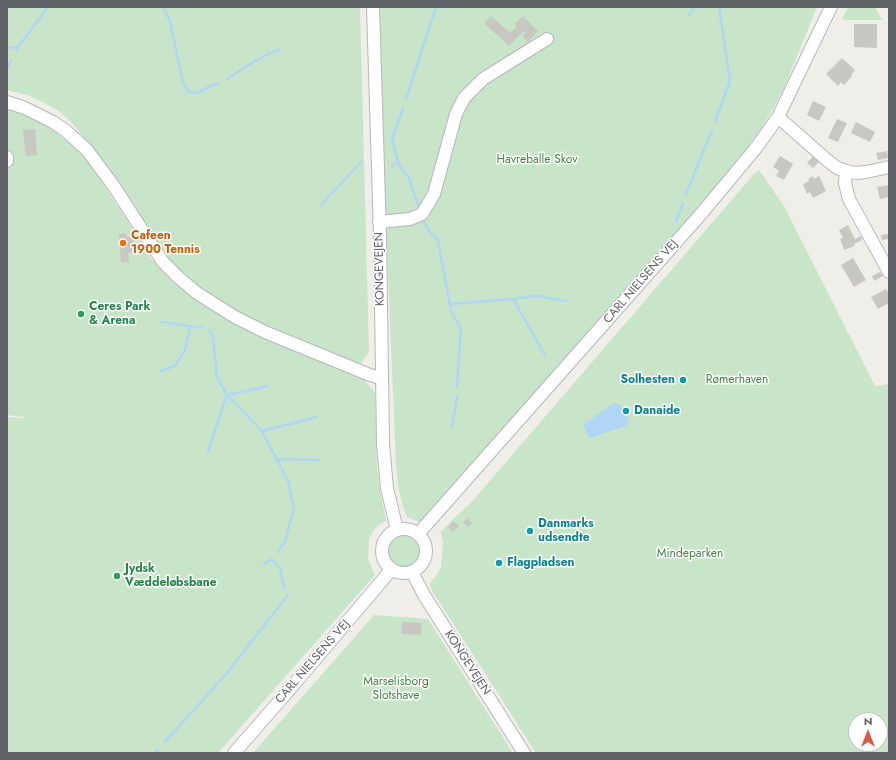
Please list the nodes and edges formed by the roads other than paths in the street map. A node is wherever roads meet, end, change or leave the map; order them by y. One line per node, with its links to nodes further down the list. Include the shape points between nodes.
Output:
1 (373, 7): 10 (street, KONGEVEJEN)
2 (831, 7): 5 (street, CARL NIELSENS VEJ)
3 (547, 39): 10 (street, via 483,79 464,98 456,114 434,194 422,214)
4 (7, 102): 12 (street, via 53,122 87,150 163,262 197,293 265,332)
5 (778, 117): 9 (street, via 837,168); 14 (street, CARL NIELSENS VEJ, via 756,148 700,214)
6 (7, 157): 7 (street)
7 (7, 161)
8 (889, 167): 9 (street, via 861,172)
9 (846, 171): 11 (street, via 845,183 849,199)
10 (379, 222): 12 (street, KONGEVEJEN)
11 (889, 272)
12 (382, 378): 13 (street, KONGEVEJEN, via 384,465)
13 (397, 530): 14 (street, via 408,529); 15 (street, via 386,537 381,548 383,560)
14 (418, 534): 16 (street, via 425,545 426,554 421,565)
15 (391, 570): 16 (street, via 405,574); 17 (street, CARL NIELSENS VEJ)
16 (412, 572): 18 (street, KONGEVEJEN)
17 (234, 753)
18 (524, 753)

